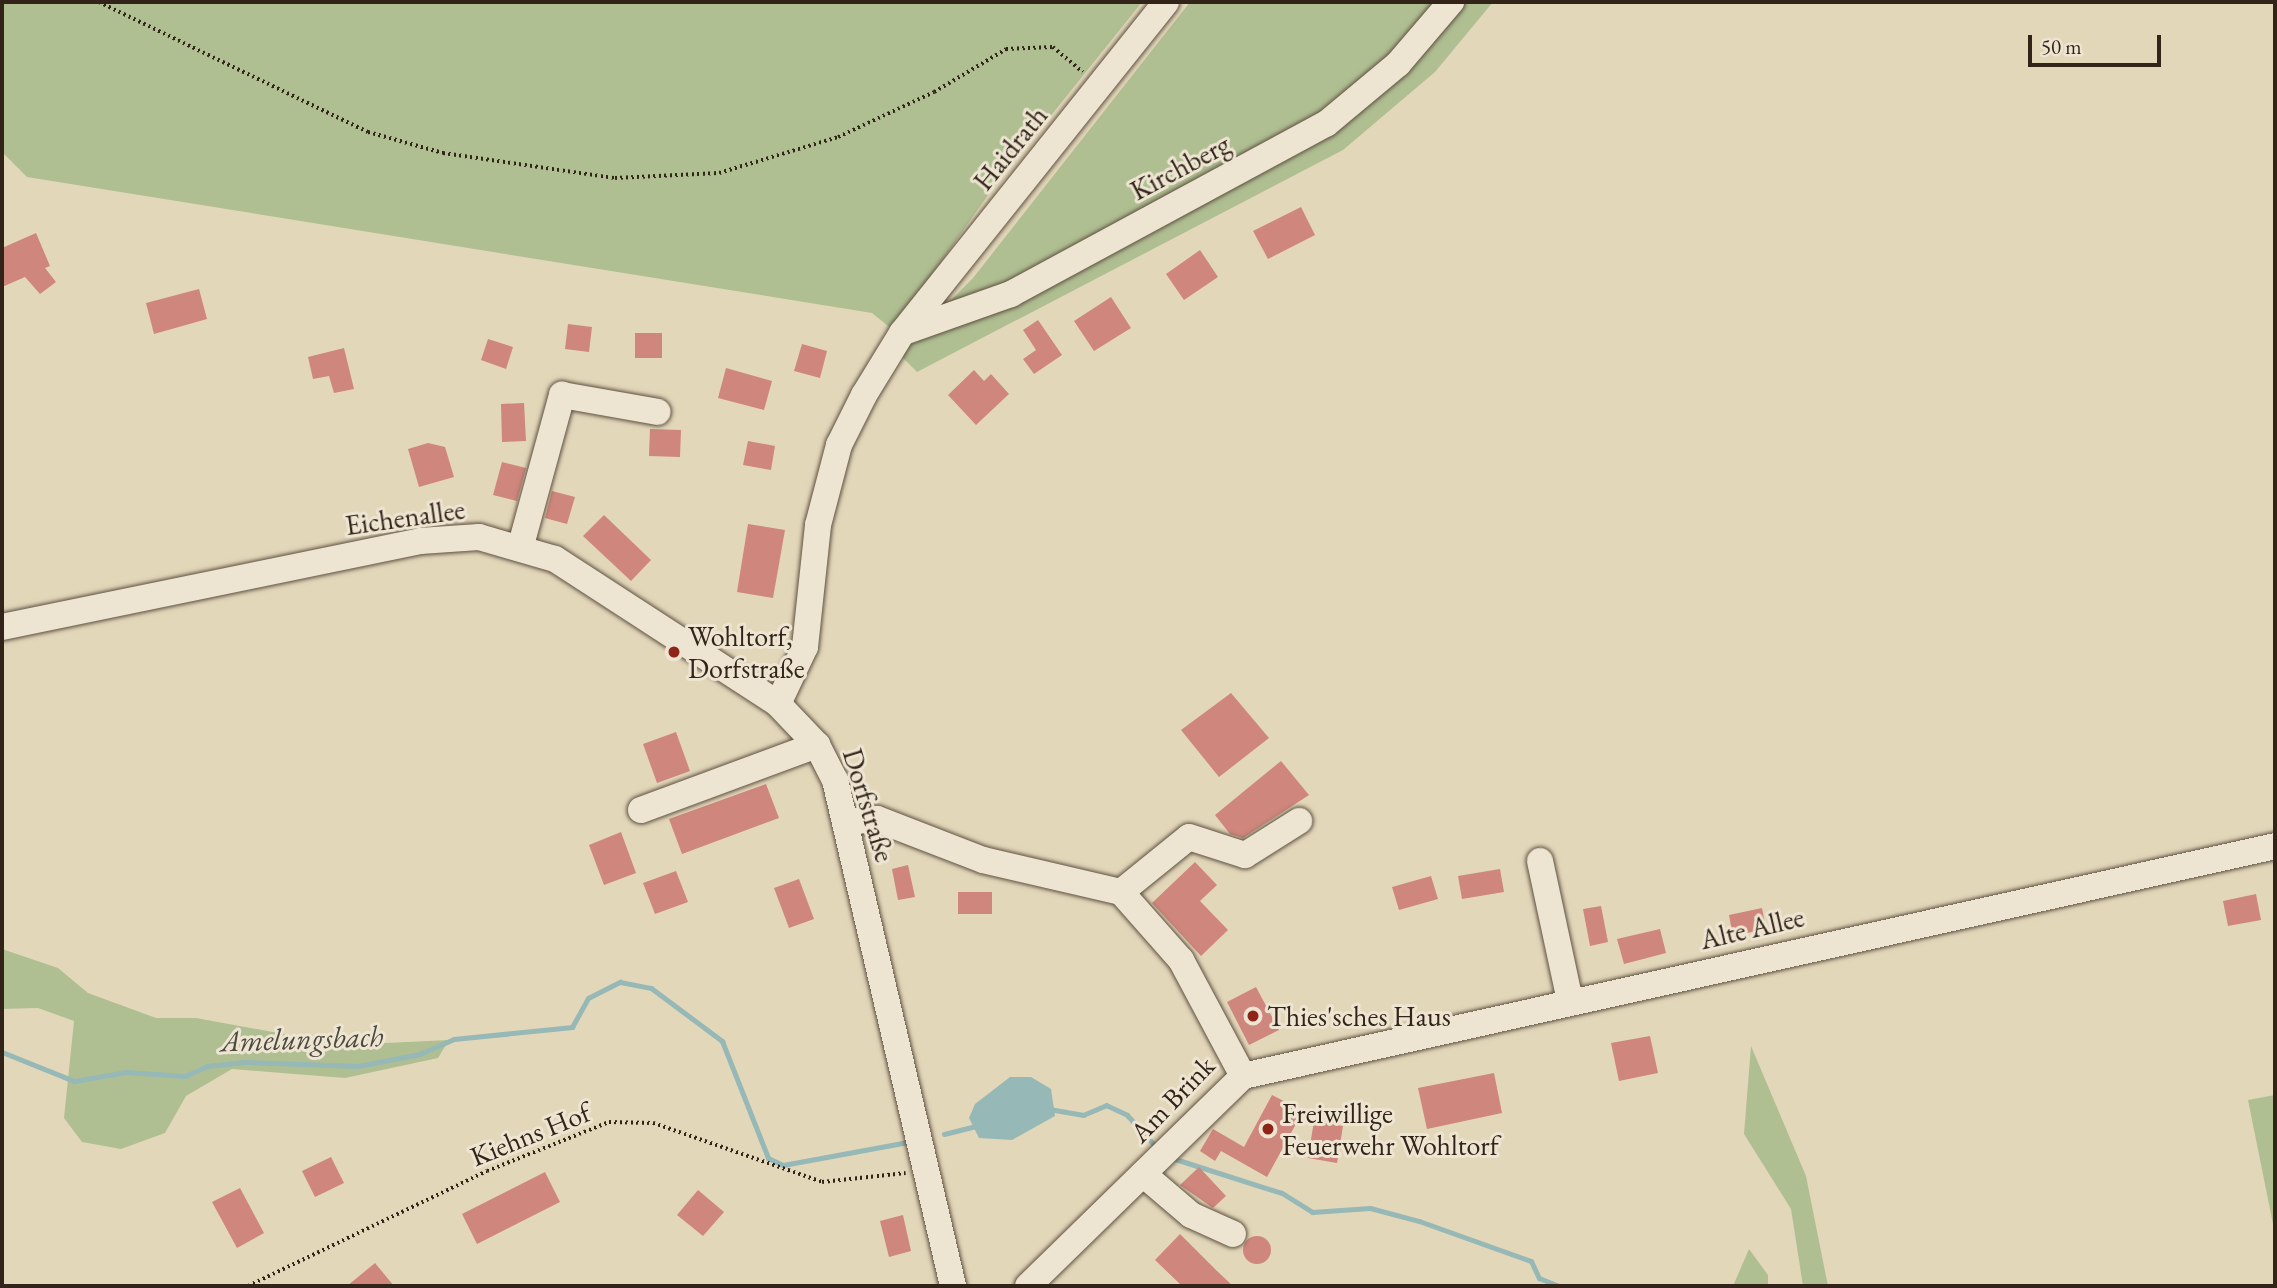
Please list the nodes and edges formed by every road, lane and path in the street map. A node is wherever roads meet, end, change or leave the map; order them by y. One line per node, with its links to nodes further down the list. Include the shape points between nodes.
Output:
1 (99, 2): 4 (path, via 368,132 443,153 615,178 719,173 838,137 934,92 1006,49 1053,47)
2 (1166, 2): 4 (street, Haidrath)
3 (1451, 2): 5 (street, Kirchberg, via 1398,64 1326,124 1012,293)
4 (1100, 86): 5 (street, Haidrath)
5 (902, 333): 9 (street, via 839,445 818,525 805,647)
6 (658, 412): 7 (street, via 563,394)
7 (521, 545): 8 (street, Eichenallee, via 479,537 420,541); 9 (street, Eichenallee, via 555,559)
8 (2, 627)
9 (778, 704): 10 (street, Dorfstraße)
10 (817, 745): 11 (street); 13 (street, Dorfstraße)
11 (641, 810)
12 (1299, 821): 16 (street, via 1245,855 1189,837)
13 (847, 822): 16 (street, via 877,819 983,860); 19 (street, Dorfstraße)
14 (2275, 846): 17 (street, Alte Allee)
15 (1540, 861): 17 (street)
16 (1121, 892): 18 (street, Am Brink, via 1181,960)
17 (1570, 1001): 18 (street, Alte Allee)
18 (1243, 1076): 20 (street, Am Brink)
19 (924, 1170): 22 (path, Kiehns Hof, via 822,1182 653,1123 609,1122 488,1171); 23 (street, Dorfstraße)
20 (1143, 1174): 21 (street, via 1191,1215); 24 (street, Am Brink)
21 (1233, 1234)
22 (248, 1286)
23 (953, 1286)
24 (1028, 1286)

